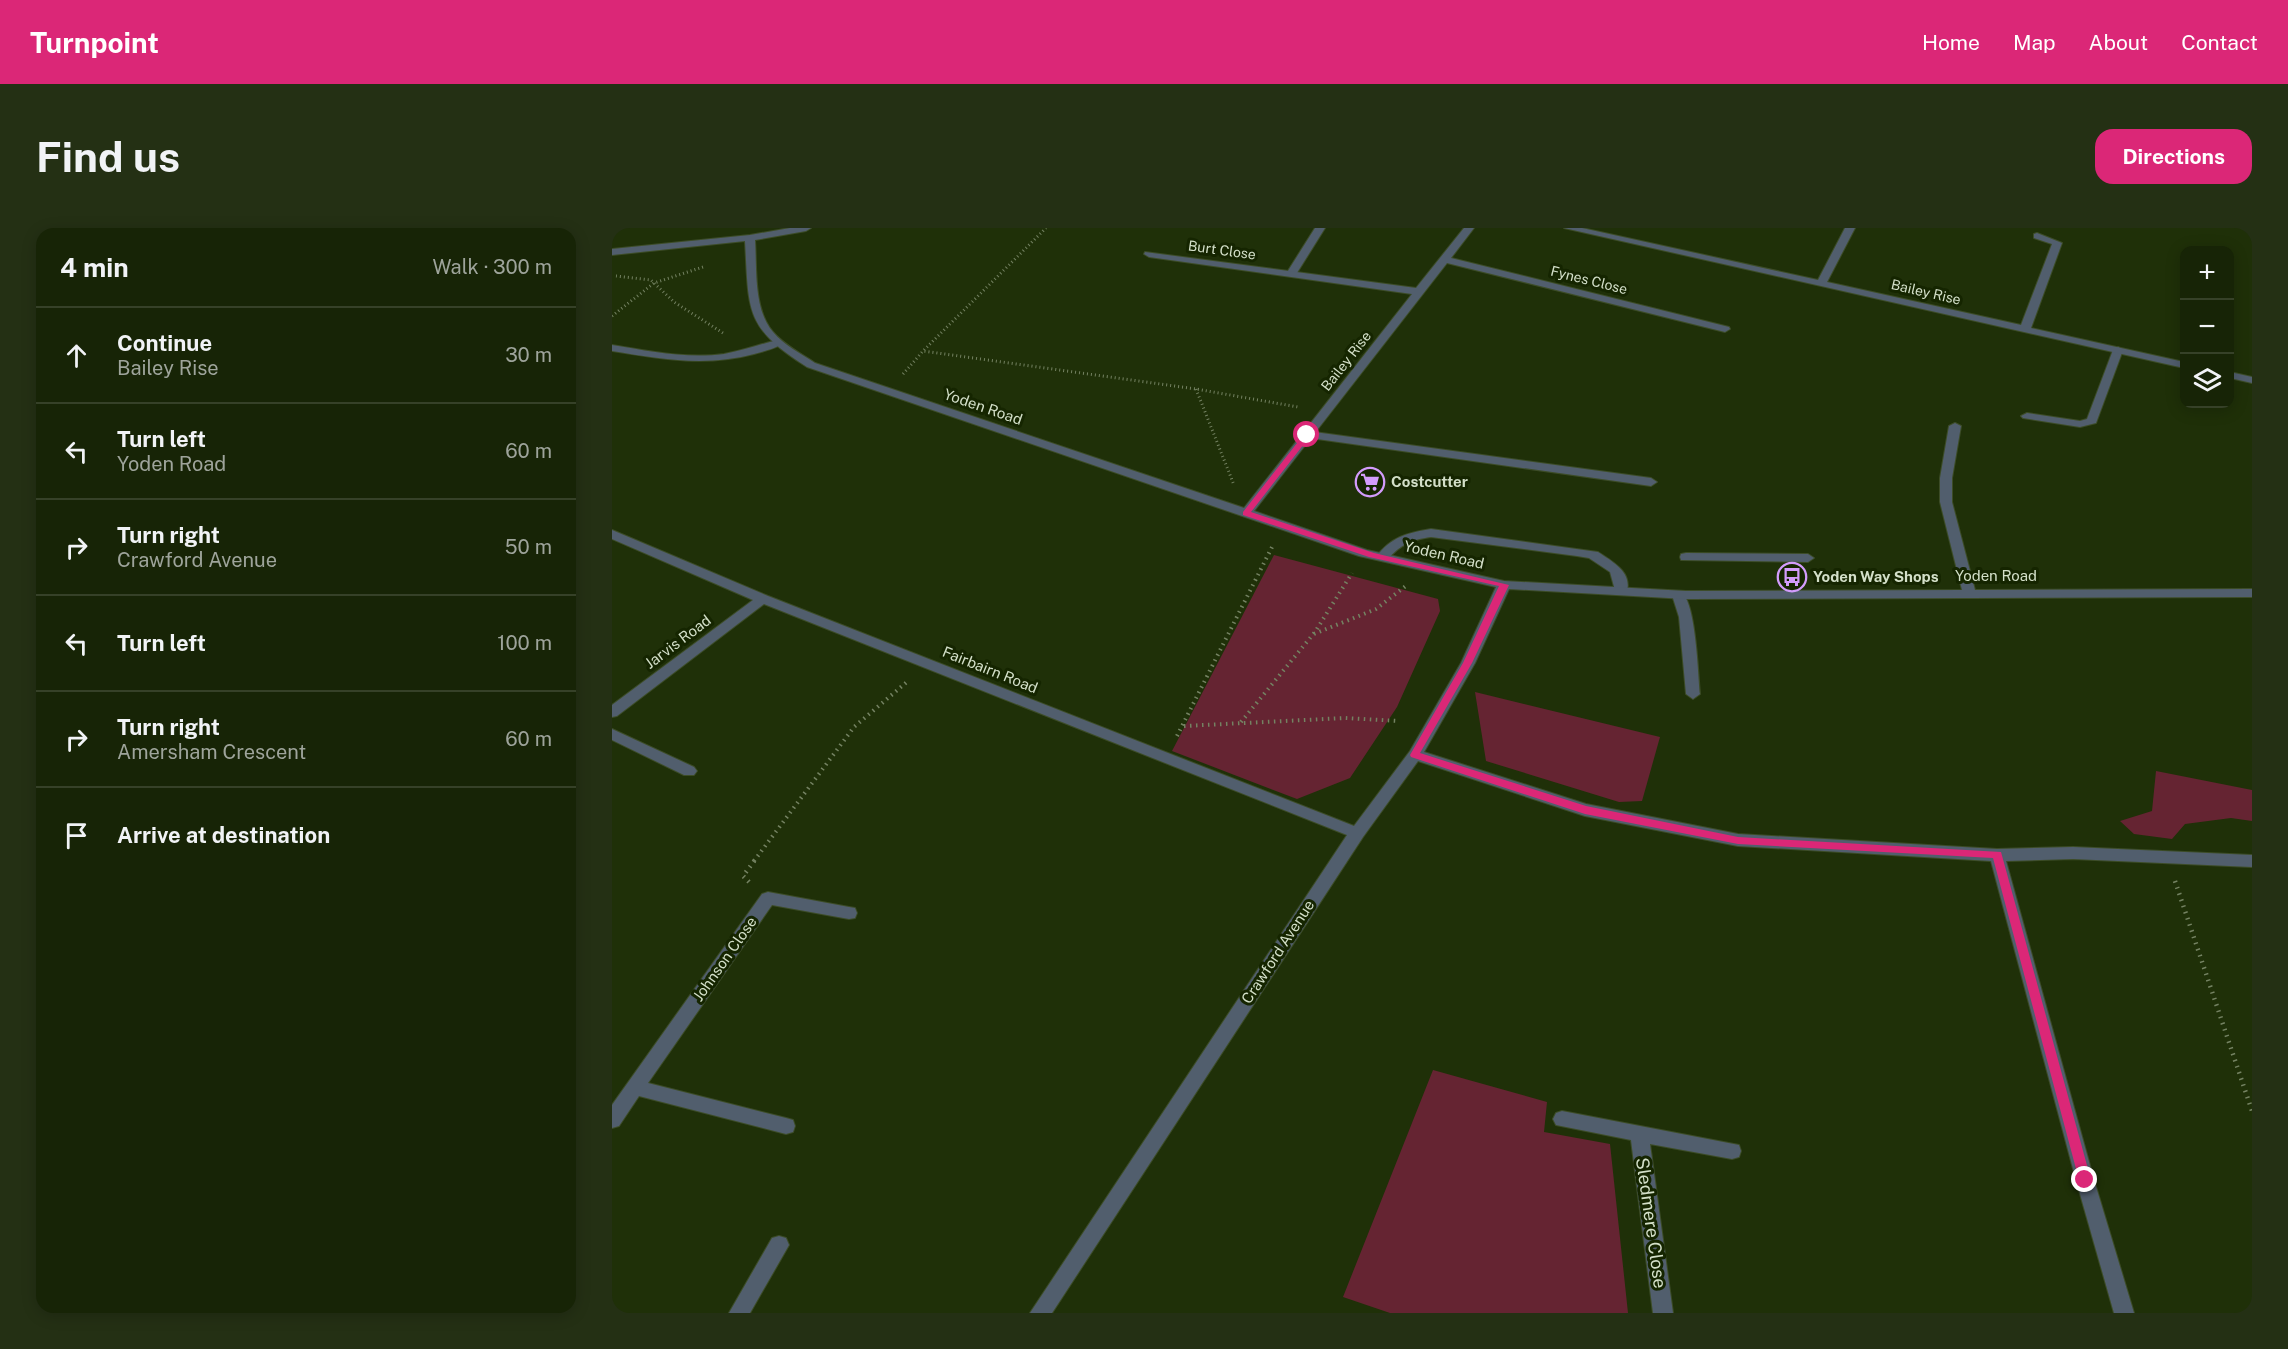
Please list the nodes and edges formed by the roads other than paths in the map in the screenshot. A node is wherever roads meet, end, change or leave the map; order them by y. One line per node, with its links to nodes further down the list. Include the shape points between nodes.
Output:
1 (806, 228): 7 (street)
2 (1320, 228): 11 (street)
3 (1469, 228): 10 (street, Bailey Rise)
4 (1850, 228): 12 (street)
5 (1577, 229): 12 (street, Bailey Rise)
6 (2037, 236): 15 (street, via 2057,243)
7 (750, 238): 8 (street); 16 (street, Yoden Road, via 757,309 763,326)
8 (612, 252)
9 (1149, 254): 11 (street, Burt Close)
10 (1445, 259): 13 (street, Bailey Rise); 14 (street, Fynes Close)
11 (1291, 274): 13 (street, Burt Close)
12 (1821, 284): 15 (street, Bailey Rise)
13 (1419, 292): 24 (street, Bailey Rise)
14 (1725, 329)
15 (2025, 329): 18 (street, Bailey Rise)
16 (778, 343): 17 (street, via 733,356 702,359); 26 (street, Yoden Road, via 811,365)
17 (612, 348)
18 (2118, 350): 19 (street, Bailey Rise); 22 (street, via 2092,421 2080,424)
19 (2180, 364)
20 (2234, 376): 21 (street)
21 (2252, 380)
22 (2026, 416)
23 (1955, 426): 34 (street, via 1946,502)
24 (1307, 435): 25 (street); 26 (street, Bailey Rise)
25 (1651, 482)
26 (1246, 513): 29 (street, Yoden Road)
27 (612, 534): 36 (street, Fairbairn Road)
28 (1686, 557): 30 (street)
29 (1382, 558): 31 (street, Yoden Road); 32 (street, via 1406,537 1431,533 1577,552 1593,555 1616,569)
30 (1808, 558)
31 (1504, 585): 32 (street, Yoden Road); 40 (street, Crawford Avenue, via 1467,663)
32 (1621, 591): 35 (street, Yoden Road)
33 (2252, 592): 34 (street, Yoden Road)
34 (1969, 593): 35 (street, Yoden Road)
35 (1679, 595): 37 (street, via 1686,617)
36 (763, 599): 38 (street, Jarvis Road); 42 (street, Fairbairn Road)
37 (1693, 694)
38 (612, 712)
39 (612, 734): 41 (street)
40 (1415, 755): 42 (street, Crawford Avenue); 43 (street, via 1585,810 1738,840)
41 (689, 771)
42 (1357, 833): 54 (street, Crawford Avenue)
43 (1997, 855): 44 (street, via 2073,853); 56 (street)
44 (2252, 861)
45 (849, 913): 46 (street, Johnson Close, via 768,898)
46 (635, 1087): 48 (street, Johnson Close); 49 (street)
47 (1562, 1119): 50 (street, Sledmere Close)
48 (612, 1120)
49 (786, 1126)
50 (1639, 1134): 51 (street, Sledmere Close); 55 (street, Sledmere Close)
51 (1732, 1151)
52 (779, 1245): 53 (street)
53 (740, 1313)
54 (1040, 1313)
55 (1663, 1313)
56 (2124, 1313)

